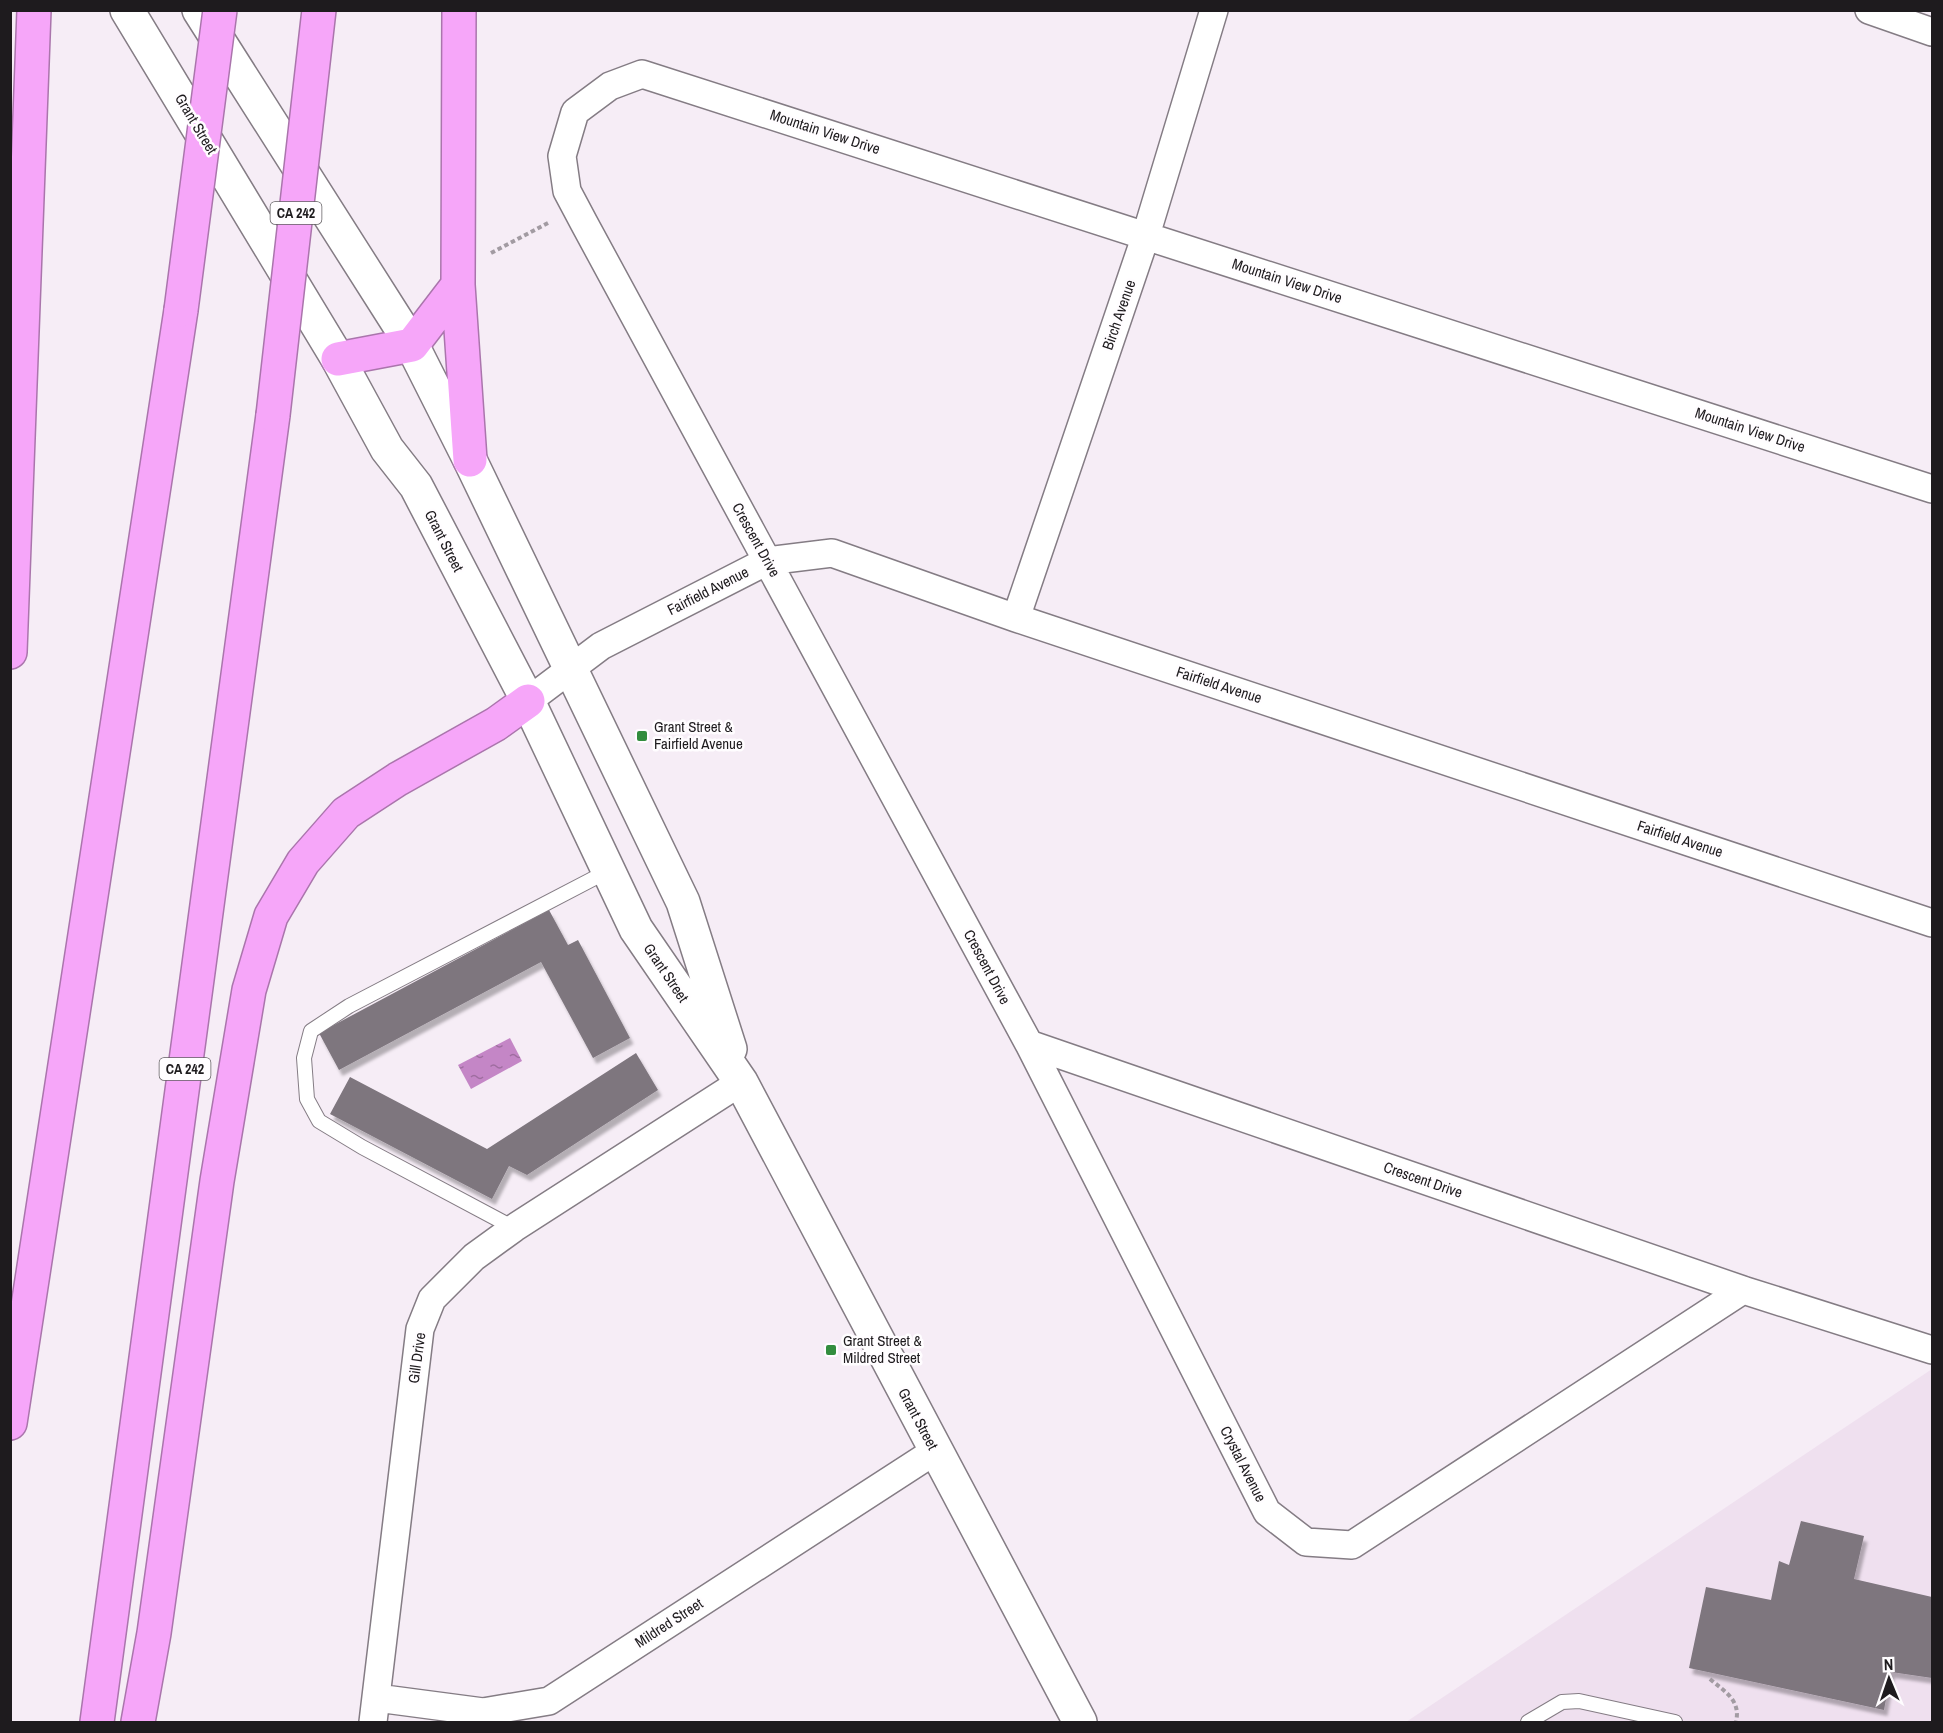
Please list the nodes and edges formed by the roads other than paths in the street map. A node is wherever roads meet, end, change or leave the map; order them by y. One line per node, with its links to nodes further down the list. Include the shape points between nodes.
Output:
1 (127, 10): 14 (street, Grant Street)
2 (199, 10): 13 (street, Grant Street)
3 (220, 10): 29 (highway, bridge, via 182,310)
4 (319, 10): 32 (highway, CA 242, bridge, via 273,415)
5 (459, 10): 12 (highway)
6 (1214, 10): 11 (street, Birch Avenue)
7 (1869, 10): 9 (street)
8 (36, 12): 19 (highway)
9 (1932, 32)
10 (642, 74): 11 (street, Mountain View Drive); 17 (street, Crescent Drive, via 610,86 575,112 562,156 567,191)
11 (1146, 235): 16 (street, Mountain View Drive); 18 (street, Birch Avenue)
12 (459, 273): 13 (highway); 15 (highway)
13 (411, 345): 14 (highway); 15 (street, Grant Street)
14 (338, 359): 21 (street, Grant Street, via 387,449 416,486)
15 (470, 460): 20 (street, Grant Street)
16 (1932, 489)
17 (768, 561): 18 (street, Fairfield Avenue, via 832,553); 20 (street, Fairfield Avenue, via 601,646); 24 (street, Crescent Drive)
18 (1016, 618): 23 (street, Fairfield Avenue)
19 (10, 652)
20 (571, 669): 21 (street, Fairfield Avenue); 25 (street, Grant Street, via 683,902)
21 (528, 701): 22 (street, Grant Street); 33 (highway, via 346,813 303,862 271,916 243,1023)
22 (608, 871): 25 (street, Grant Street, via 636,929); 26 (lane, via 349,1006 311,1030 304,1058 307,1099 319,1121)
23 (1932, 923)
24 (1029, 1044): 27 (street, Crescent Drive); 27 (street, Crystal Avenue, via 1267,1512 1306,1542 1352,1545)
25 (741, 1082): 26 (street, Gill Drive); 30 (street, Grant Street)
26 (514, 1228): 31 (street, Gill Drive, via 474,1257 432,1299 420,1329)
27 (1743, 1290): 28 (street, Crescent Drive)
28 (1932, 1350)
29 (10, 1422)
30 (935, 1451): 31 (street, Mildred Street, via 549,1701 483,1712); 34 (street, Grant Street)
31 (375, 1710)
32 (96, 1722)
33 (138, 1722)
34 (1080, 1722)
35 (1528, 1722): 36 (lane, via 1562,1702 1579,1701)
36 (1675, 1722)

